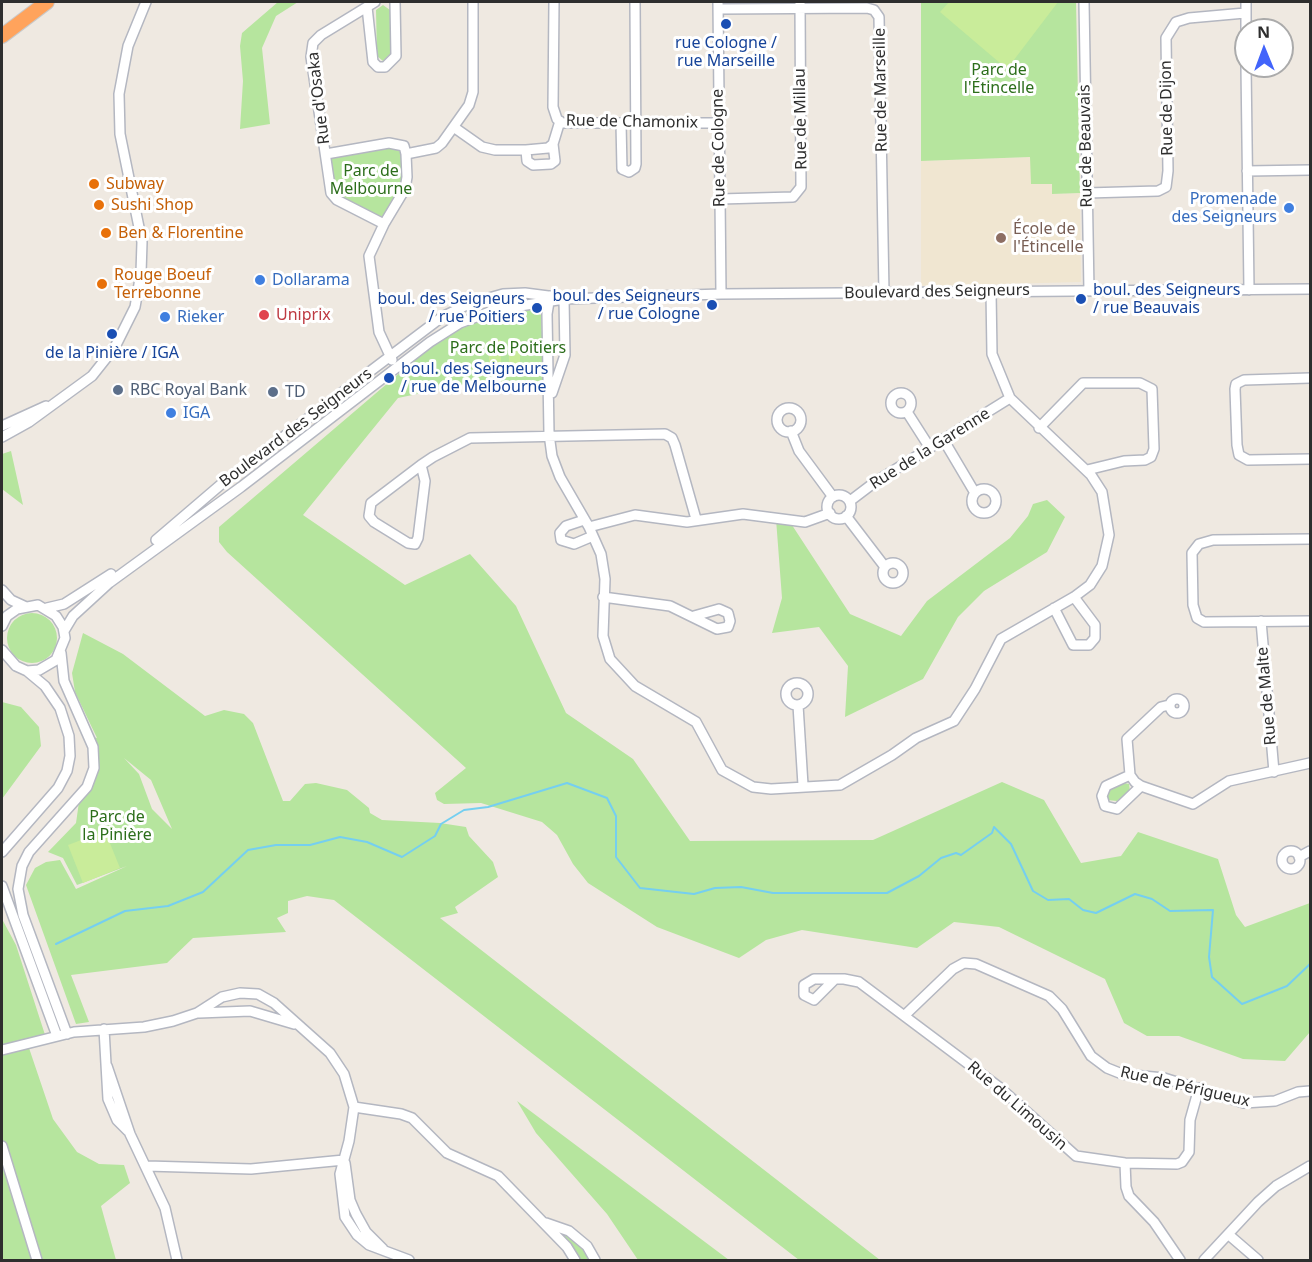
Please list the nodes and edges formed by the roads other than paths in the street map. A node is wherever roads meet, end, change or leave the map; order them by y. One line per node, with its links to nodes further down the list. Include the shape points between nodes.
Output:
1 (47, 2): 14 (highway)
2 (146, 2): 41 (street, via 128,46 119,101 121,140 142,242 139,289 129,322 109,357)
3 (395, 2): 9 (street, Rue d'Osaka, via 396,56 385,67 373,62)
4 (473, 2): 20 (street, via 473,92)
5 (554, 2): 16 (street, Rue de Chamonix, via 553,107)
6 (635, 2): 18 (street)
7 (1084, 2): 27 (street, Rue de Beauvais)
8 (1246, 2): 12 (street)
9 (371, 4): 24 (street, Rue d'Osaka, via 321,35 311,49)
10 (718, 5): 11 (street, Rue de Marseille); 19 (street, Rue de Cologne)
11 (800, 5): 28 (street, Rue de Millau, via 801,187 794,197); 34 (street, Rue de Marseille, via 867,8 879,17)
12 (1245, 13): 13 (street); 27 (street, Rue de Dijon, via 1182,20 1176,22 1166,38 1166,188)
13 (1245, 18)
14 (2, 36)
15 (1246, 78): 26 (street)
16 (560, 121): 17 (street, Rue de Chamonix); 21 (street)
17 (621, 123): 18 (street, Rue de Chamonix); 18 (street, via 622,169 629,172 635,168)
18 (637, 123): 19 (street, Rue de Chamonix)
19 (718, 123): 28 (street, Rue de Cologne)
20 (455, 128): 22 (street, via 482,147); 23 (street, via 436,148)
21 (553, 144): 22 (street); 22 (street, via 555,160 551,164 534,165 527,161)
22 (526, 150)
23 (406, 153): 24 (street, via 404,147 389,143); 29 (street, via 405,189)
24 (326, 154): 29 (street, Rue d'Osaka, via 331,193 337,200)
25 (1311, 170): 26 (street)
26 (1247, 171): 31 (street)
27 (1087, 193): 32 (street, Rue de Beauvais)
28 (720, 199): 35 (street, Rue de Cologne)
29 (384, 224): 38 (street, via 369,256 378,327)
30 (1311, 289): 31 (street, Boulevard des Seigneurs)
31 (1249, 290): 32 (street, Boulevard des Seigneurs)
32 (1089, 291): 33 (street, Boulevard des Seigneurs)
33 (991, 292): 34 (street, Boulevard des Seigneurs); 43 (street, via 992,354)
34 (884, 293): 35 (street, Boulevard des Seigneurs)
35 (721, 294): 36 (street, Boulevard des Seigneurs)
36 (564, 298): 37 (street, Boulevard des Seigneurs); 42 (street, via 565,355)
37 (549, 299): 38 (street, Boulevard des Seigneurs, via 509,294 471,303 437,320); 39 (street, Boulevard des Seigneurs, via 474,316 447,330); 42 (street)
38 (389, 356): 39 (street); 68 (street, Boulevard des Seigneurs, via 118,568 64,604)
39 (397, 367): 74 (street, Boulevard des Seigneurs, via 109,583 73,616)
40 (1311, 378): 52 (street, via 1244,380 1235,389 1239,455 1248,460)
41 (67, 396): 45 (street); 49 (street)
42 (550, 396): 48 (street)
43 (1010, 398): 46 (street); 50 (street, Rue de la Garenne)
44 (907, 412): 51 (street)
45 (2, 426)
46 (1039, 428): 54 (street); 54 (street, via 1083,383 1140,382 1152,389 1151,457)
47 (791, 431): 56 (street, via 799,451)
48 (549, 434): 53 (street, via 470,438); 60 (street, via 665,434 672,438); 61 (street, via 560,477)
49 (2, 437)
50 (943, 439): 51 (street, Rue de la Garenne); 55 (street)
51 (930, 448): 57 (street, Rue de la Garenne)
52 (1311, 459)
53 (421, 465): 53 (street, via 425,481 418,538 415,543 408,543 374,522 369,510 371,503)
54 (1087, 470): 66 (street, via 1104,500 1109,535 1106,555 1096,576)
55 (975, 493)
56 (833, 497): 57 (street, via 841,495); 58 (street, via 828,506)
57 (850, 501): 59 (street)
58 (830, 513): 59 (street, via 839,518); 60 (street, via 805,522 743,514)
59 (846, 516): 63 (street)
60 (696, 519): 61 (street, via 687,522 635,515)
61 (589, 527): 65 (street, via 603,566)
62 (1311, 539): 71 (street, via 1213,540 1198,544 1192,552 1193,605 1197,618 1210,622)
63 (885, 567)
64 (2, 590): 67 (street)
65 (603, 597): 70 (street, via 670,606); 85 (street, via 603,636 610,659 635,686 696,722 723,770 753,787)
66 (1074, 597): 69 (street); 69 (street, via 1095,625 1095,639 1089,645 1073,645)
67 (24, 606): 68 (street); 73 (street, via 10,613)
68 (47, 608): 74 (street)
69 (1054, 608): 85 (street, via 1001,639 954,721 916,738 847,783)
70 (694, 616)
71 (1261, 621): 72 (street); 83 (street, Rue de Malte)
72 (1311, 621)
73 (2, 623)
74 (64, 630): 76 (street)
75 (2, 650): 77 (street)
76 (61, 654): 79 (street, via 46,667); 96 (street, via 64,681 93,747 94,768 87,787 28,852 18,889)
77 (16, 666): 78 (street); 79 (street)
78 (3, 668)
79 (27, 670): 88 (street, via 45,686 60,708 69,736 70,760 58,788)
80 (798, 705): 85 (street)
81 (1169, 705): 84 (street, via 1161,707 1129,735 1126,745)
82 (1311, 763): 83 (street)
83 (1274, 772): 86 (street, via 1220,784 1193,804)
84 (1130, 775): 86 (street); 86 (street, via 1106,786 1102,796 1105,806 1117,808)
85 (803, 785)
86 (1141, 786)
87 (1311, 851): 89 (street)
88 (2, 852)
89 (1299, 857)
90 (2, 886): 96 (street)
91 (835, 979): 93 (street, Rue du Limousin, via 859,982)
92 (197, 1013): 94 (street, via 250,1011); 94 (street, via 222,997 258,994); 95 (street, via 144,1027)
93 (905, 1015): 98 (street, Rue de Périgueux, via 953,969 964,963 976,964 1049,996 1062,1009 1091,1056 1107,1068); 103 (street, Rue du Limousin, via 999,1087 1076,1156)
94 (299, 1026): 100 (street, via 330,1053 344,1074)
95 (104, 1029): 96 (street); 104 (street, via 107,1066 130,1134)
96 (62, 1035): 97 (street)
97 (2, 1050)
98 (1199, 1088): 99 (street, Rue de Périgueux, via 1244,1103 1275,1101); 103 (street, Rue du Limousin, via 1190,1120 1187,1158 1177,1164)
99 (1311, 1091)
100 (354, 1107): 102 (street); 106 (street, via 412,1118 447,1153 498,1176)
101 (2, 1146): 108 (street)
102 (344, 1160): 104 (street, via 250,1169); 110 (street, via 350,1200 366,1232 386,1253)
103 (1125, 1163): 113 (street, via 1129,1196 1154,1222)
104 (147, 1166): 109 (street, via 165,1208)
105 (1311, 1166): 107 (street, via 1276,1186)
106 (543, 1222): 111 (street); 112 (street, via 569,1231 587,1246)
107 (1229, 1235): 114 (street); 115 (street)
108 (37, 1260)
109 (177, 1260)
110 (409, 1260)
111 (575, 1260)
112 (595, 1260)
113 (1180, 1260)
114 (1204, 1260)
115 (1258, 1260)

